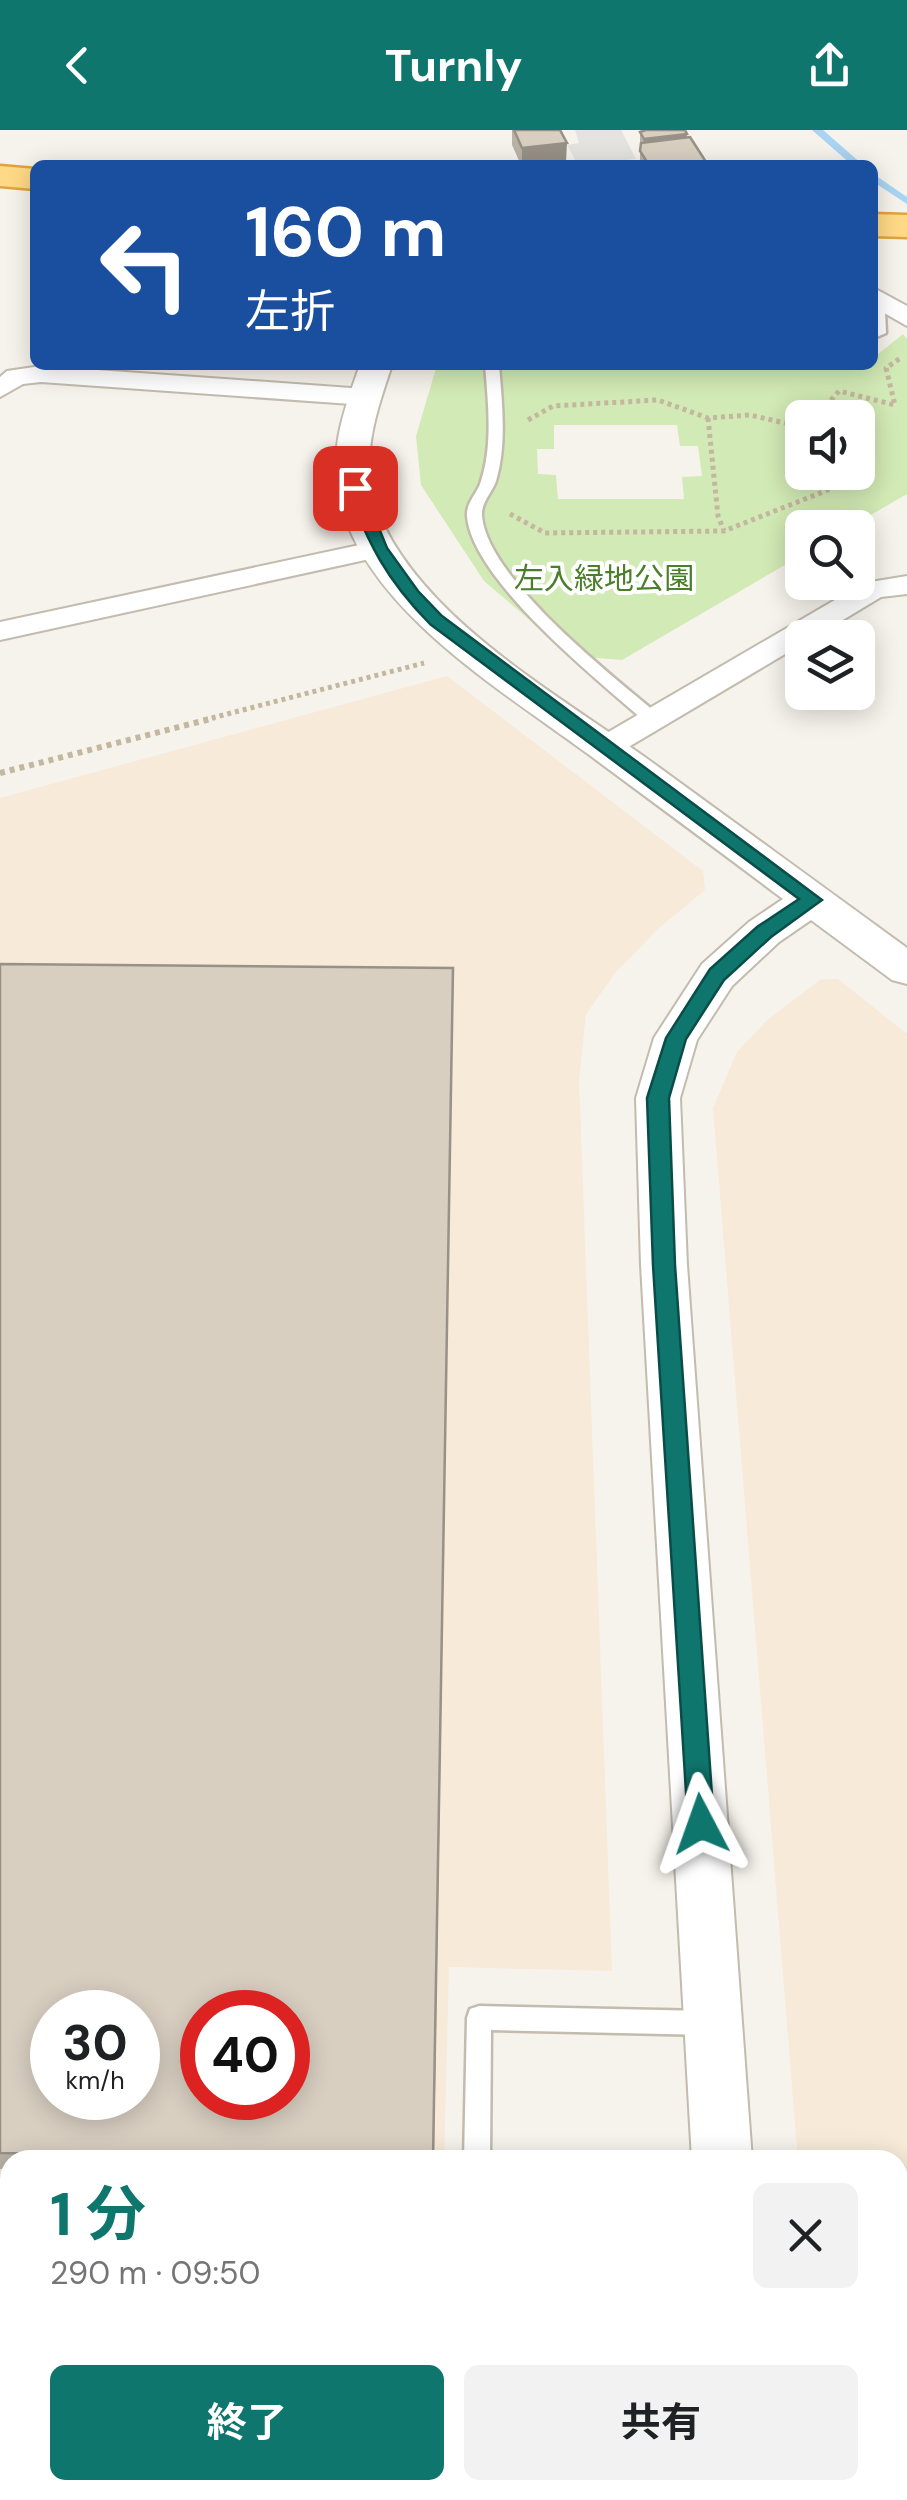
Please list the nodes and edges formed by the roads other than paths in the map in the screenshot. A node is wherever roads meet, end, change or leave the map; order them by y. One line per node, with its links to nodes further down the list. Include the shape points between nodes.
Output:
1 (0, 176): 2 (highway)
2 (30, 179)
3 (0, 208): 4 (highway)
4 (30, 211)
5 (878, 225): 6 (highway)
6 (907, 226)
7 (878, 257): 8 (highway)
8 (907, 258)
9 (878, 298): 10 (street)
10 (907, 318)
11 (492, 370): 17 (lane, via 495,440 486,490 473,516 480,540 523,601)
12 (371, 381): 13 (street, via 41,374 16,377); 14 (street, via 352,450 355,488)
13 (0, 389)
14 (378, 549): 16 (street); 18 (street, via 436,620)
15 (907, 585): 17 (street, via 874,589)
16 (0, 631)
17 (654, 719): 18 (street)
18 (604, 748): 19 (street)
19 (812, 900): 20 (street); 21 (street, via 717,974 676,1038 658,1098)
20 (907, 969)
21 (714, 2023): 22 (lane, via 479,2018); 23 (street)
22 (478, 2150)
23 (721, 2150)

